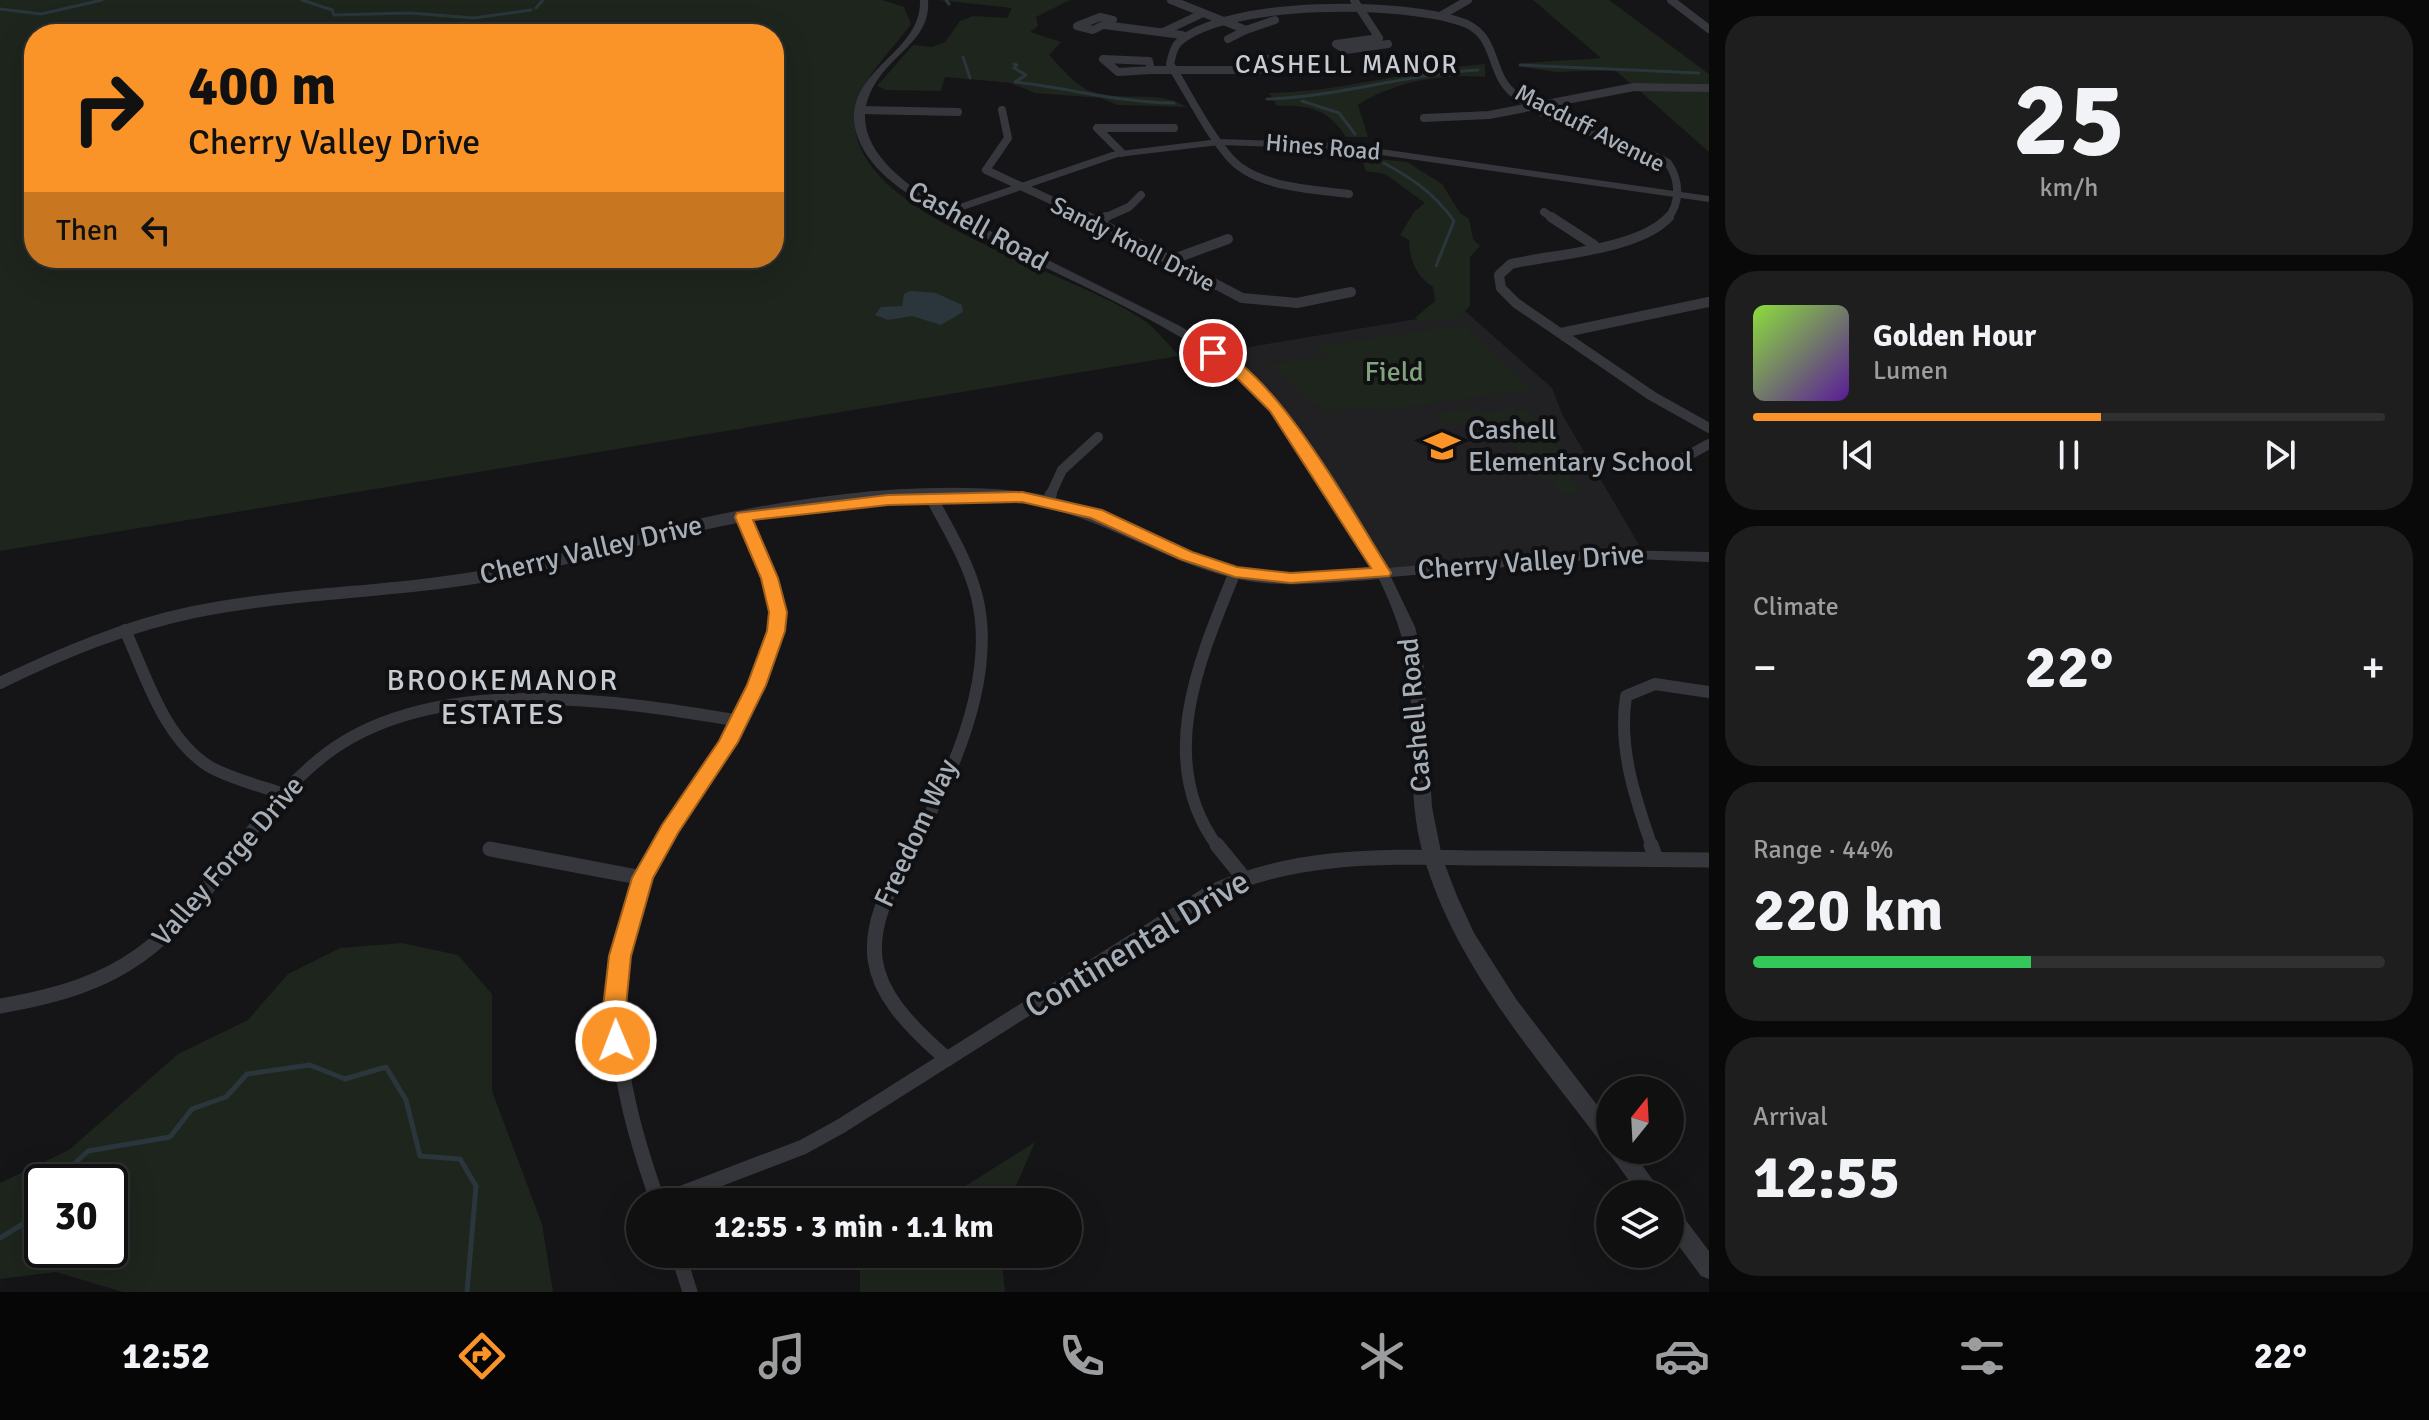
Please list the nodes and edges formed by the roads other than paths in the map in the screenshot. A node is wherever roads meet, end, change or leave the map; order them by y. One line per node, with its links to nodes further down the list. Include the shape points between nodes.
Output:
1 (924, 0): 24 (street, via 923,22 877,74)
2 (1171, 0): 8 (street)
3 (1272, 0): 7 (street)
4 (1468, 0): 9 (street)
5 (1671, 0): 13 (street)
6 (1354, 1): 7 (street, Macduff Avenue); 9 (street, Macduff Avenue); 17 (street)
7 (1283, 7): 10 (street, Macduff Avenue)
8 (1201, 14): 10 (street); 15 (street)
9 (1442, 15): 23 (street, Macduff Avenue, via 1487,37 1502,82)
10 (1214, 19): 14 (street); 16 (street, Macduff Avenue)
11 (1275, 20): 14 (street)
12 (1104, 25): 15 (street)
13 (1709, 29)
14 (1246, 30): 18 (street)
15 (1163, 32): 16 (street)
16 (1182, 35): 20 (street, via 1169,55)
17 (1379, 38): 17 (street, via 1336,44 1346,50 1388,44)
18 (1228, 39)
19 (1151, 70): 19 (street, via 1149,61 1103,59 1118,72); 20 (street)
20 (1172, 70): 21 (street); 31 (street)
21 (1263, 70)
22 (1709, 88): 23 (street, via 1634,87)
23 (1534, 105): 28 (street, via 1489,115); 35 (street, Macduff Avenue, via 1668,163 1675,172)
24 (860, 110): 26 (street); 39 (street, Cashell Road, via 864,140 886,173)
25 (1002, 110): 33 (street, Sandy Knoll Drive, via 1008,138 986,170)
26 (958, 112)
27 (1089, 118): 29 (street)
28 (1424, 118)
29 (1097, 128): 30 (street); 32 (street)
30 (1174, 128)
31 (1219, 142): 32 (street, Hines Road); 34 (street, via 1232,160 1255,174 1291,186); 35 (street, Hines Road, via 1339,146)
32 (1122, 153): 33 (street, Hines Road)
33 (1018, 186): 39 (street, Hines Road); 40 (street, Sandy Knoll Drive)
34 (1349, 194)
35 (1676, 194): 37 (street, Hines Road); 42 (street, Macduff Avenue, via 1675,211 1660,226)
36 (1141, 195): 40 (street, via 1129,207)
37 (1709, 199)
38 (1544, 212): 42 (street)
39 (944, 213): 56 (street, Cashell Road, via 1158,320 1244,376 1298,438)
40 (1097, 221): 43 (street, Sandy Knoll Drive)
41 (1228, 239): 43 (street)
42 (1594, 245): 46 (street, Macduff Avenue, via 1511,264 1499,275 1504,294)
43 (1171, 260): 44 (street, Sandy Knoll Drive, via 1226,291 1259,302 1297,303)
44 (1351, 292)
45 (1709, 302): 46 (street)
46 (1561, 333): 47 (street, Macduff Avenue)
47 (1709, 428)
48 (1098, 437): 52 (street, via 1062,470)
49 (1709, 444): 50 (street)
50 (1678, 461)
51 (931, 497): 52 (street, Cherry Valley Drive); 53 (street, Cherry Valley Drive); 69 (street, Freedom Way, via 972,580 980,613 981,655 950,768 881,902 873,932 876,969 889,1000)
52 (1048, 501): 55 (street, Cherry Valley Drive, via 1097,514)
53 (743, 517): 57 (street, Cherry Valley Drive, via 493,575 229,606); 60 (street, via 770,578 778,612 771,649)
54 (1709, 557): 56 (street, Cherry Valley Drive, via 1579,556)
55 (1235, 572): 56 (street, Cherry Valley Drive, via 1291,578); 66 (street, via 1197,668 1185,763 1196,812)
56 (1383, 573): 63 (street, Cashell Road, via 1406,619 1416,658 1420,782)
57 (125, 630): 58 (street, Cherry Valley Drive); 61 (street, via 188,750 228,775)
58 (0, 683)
59 (1709, 692): 64 (street, via 1644,684 1626,696 1623,711 1634,792)
60 (740, 721): 61 (street, Valley Forge Drive, via 606,700 466,703 366,733 330,753); 67 (street)
61 (281, 793): 68 (street, Valley Forge Drive, via 160,943 107,977 65,995)
62 (490, 849): 67 (street)
63 (1433, 857): 64 (street, Continental Drive); 66 (street, Continental Drive, via 1307,859); 70 (street, Cashell Road, via 1462,929 1500,993)
64 (1656, 859): 65 (street, Continental Drive)
65 (1709, 860)
66 (1243, 877): 69 (street, Continental Drive, via 1166,919)
67 (643, 878): 71 (street, via 620,956 613,1016 626,1103)
68 (0, 1006)
69 (947, 1059): 72 (street, Continental Drive, via 803,1147)
70 (1596, 1120)
71 (654, 1188)
72 (696, 1188)
73 (1684, 1236): 75 (street)
74 (682, 1268): 76 (street)
75 (1709, 1269)
76 (690, 1292)

